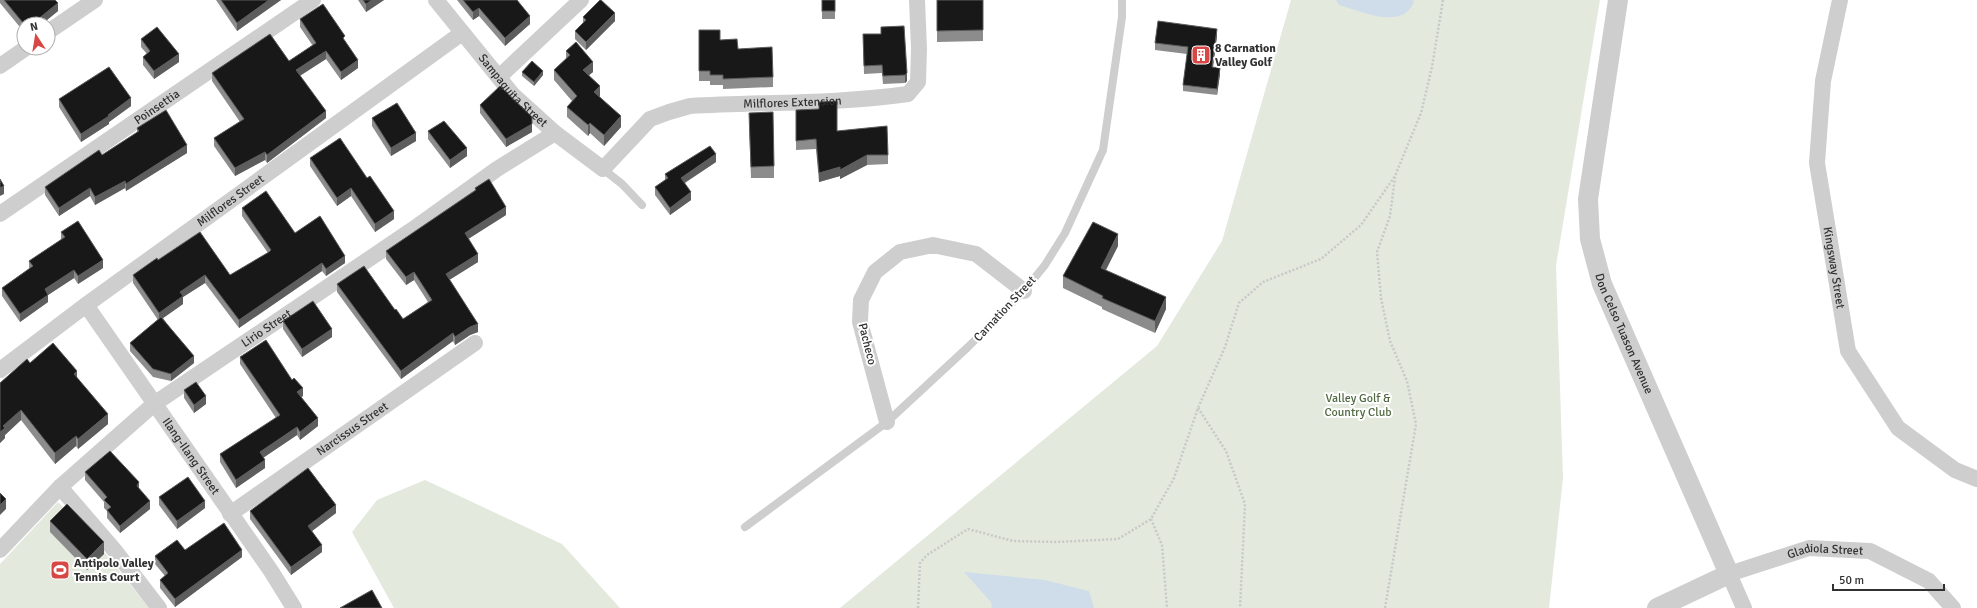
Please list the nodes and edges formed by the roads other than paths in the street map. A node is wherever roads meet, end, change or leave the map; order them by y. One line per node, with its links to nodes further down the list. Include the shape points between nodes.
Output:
1 (94, 0): 9 (street)
2 (313, 0): 17 (street, Poinsettia)
3 (436, 0): 10 (street, Sampaguita Street)
4 (581, 0): 13 (street)
5 (917, 0): 15 (street, Milflores Extension, via 918,82 908,94 878,98 758,102 683,108 650,120)
6 (1122, 0): 18 (lane, Carnation Street, via 1122,17 1103,150 1065,233 1045,265)
7 (1618, 0): 29 (street, Don Celso Tuason Avenue, via 1588,199 1590,239 1602,284)
8 (1840, 0): 24 (street, Kingsway Street, via 1823,81 1817,163 1848,352 1898,428 1955,470)
9 (56, 26)
10 (462, 33): 13 (street, Sampaguita Street); 19 (street, Milflores Street)
11 (16, 55): 12 (street)
12 (0, 66)
13 (499, 77): 14 (street, Sampaguita Street, via 513,95)
14 (555, 133): 15 (street, Sampaguita Street); 22 (street, Lirio Street, via 497,169 412,230)
15 (603, 169): 16 (lane)
16 (642, 205)
17 (0, 214)
18 (1024, 291): 23 (lane, Carnation Street); 23 (street, Pacheco, via 976,254 933,245 900,252 875,272 861,300 860,322)
19 (86, 305): 21 (street, Milflores Street); 22 (street, Ilang-Ilang Street)
20 (475, 343): 26 (street, Narcissus Street)
21 (0, 370)
22 (154, 404): 25 (street, Lirio Street); 26 (street, Ilang-Ilang Street)
23 (887, 422): 27 (lane, Carnation Street)
24 (1977, 479)
25 (60, 487): 28 (street, Lirio Street); 30 (street, via 116,552)
26 (230, 514): 31 (street, Ilang-Ilang Street)
27 (745, 528)
28 (0, 550)
29 (1729, 574): 32 (street); 33 (street); 34 (street, Gladiola Street, via 1809,548 1870,552 1929,581)
30 (159, 608)
31 (294, 608)
32 (1657, 608)
33 (1744, 608)
34 (1953, 608)

